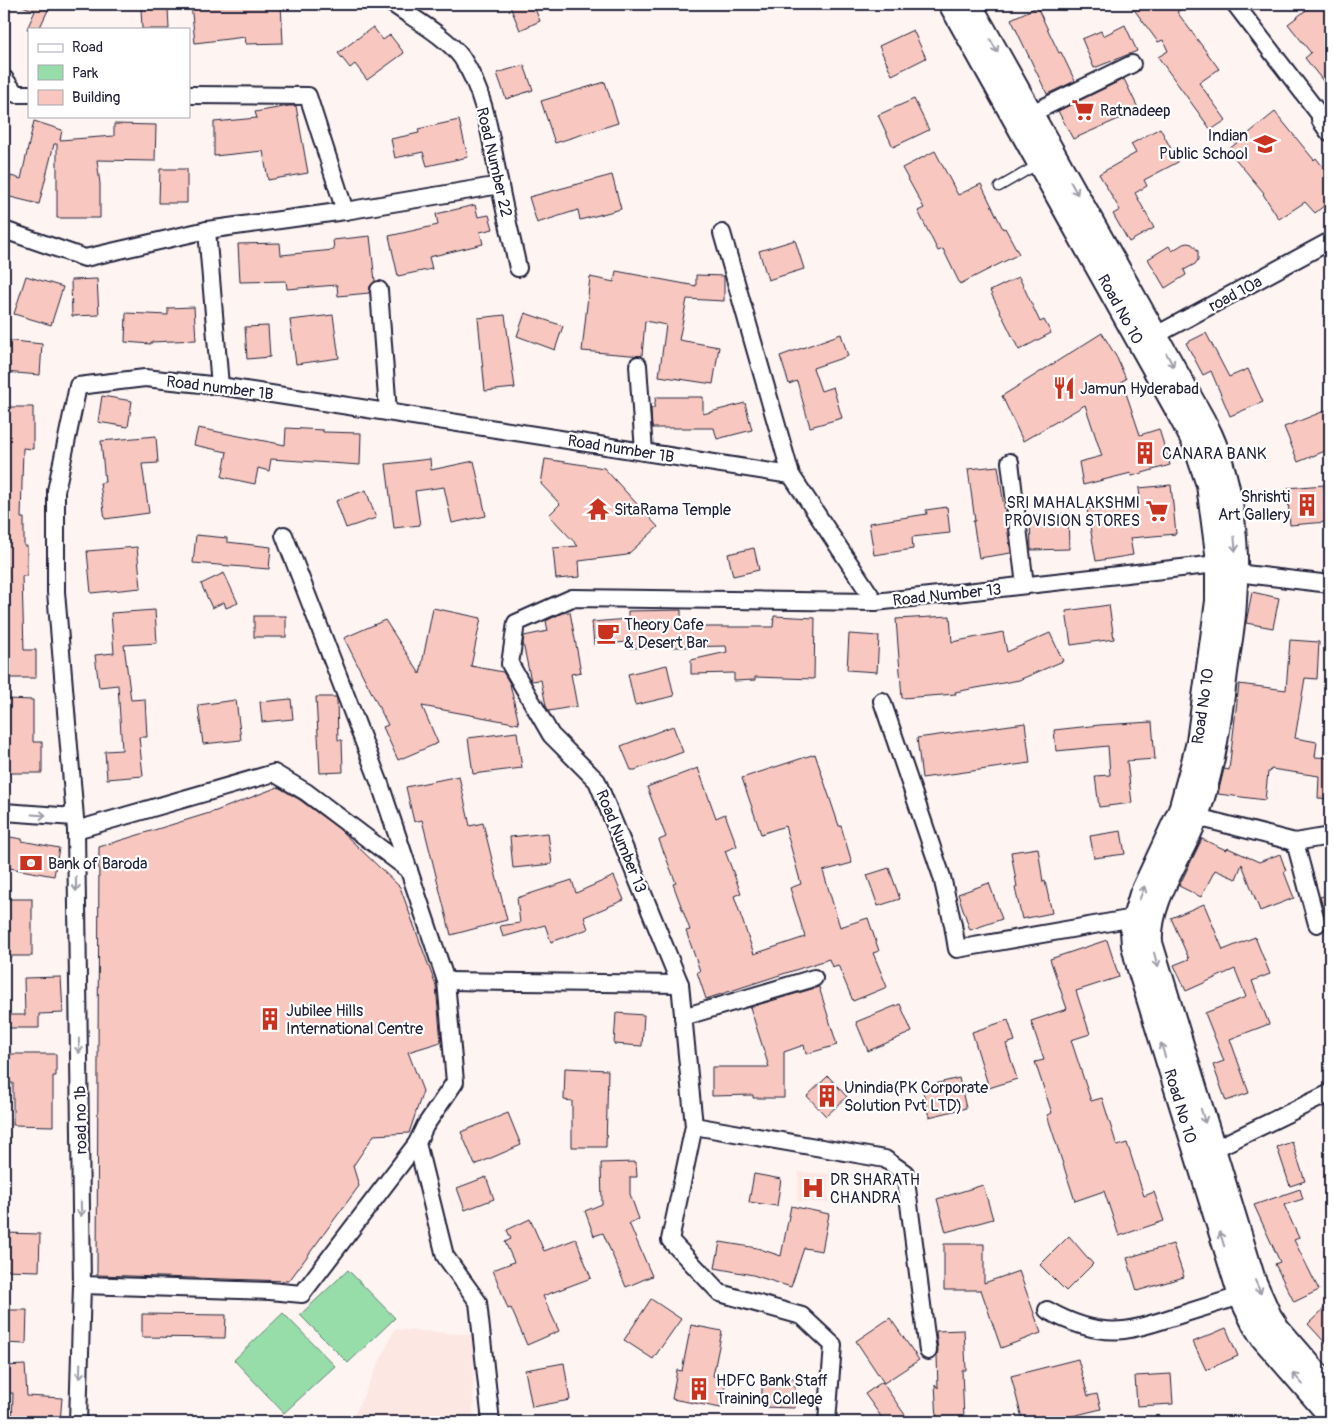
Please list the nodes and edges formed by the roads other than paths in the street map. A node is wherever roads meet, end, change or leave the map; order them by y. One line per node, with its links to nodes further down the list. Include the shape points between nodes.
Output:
1 (393, 4): 12 (street, Road Number 22, via 444,40 461,58 487,116)
2 (950, 4): 11 (main road, Road No 10)
3 (970, 4): 9 (main road, Road No 10, one-way to 9)
4 (1235, 4): 10 (street)
5 (1132, 64): 9 (street)
6 (4, 78): 7 (street, via 16,94)
7 (28, 94)
8 (190, 95): 14 (street, via 308,96)
9 (1032, 114): 21 (main road, Road No 10, one-way to 21)
10 (1328, 121)
11 (1039, 164): 13 (lane); 21 (main road, Road No 10)
12 (500, 185): 14 (street); 19 (street, Road Number 22)
13 (999, 187)
14 (345, 211): 16 (street)
15 (4, 230): 16 (street, via 85,258)
16 (207, 230): 23 (street)
17 (722, 233): 27 (street)
18 (1330, 241): 21 (street, road 10a)
19 (518, 268)
20 (379, 290): 24 (street)
21 (1149, 340): 29 (main road, Road No 10, via 1194,443 1208,485)
22 (638, 365): 25 (street)
23 (220, 386): 24 (street, Road number 1B); 36 (street, Road number 1B, via 145,378 78,386 56,491 56,592)
24 (388, 412): 25 (street, Road number 1B)
25 (644, 452): 27 (street, Road number 1B)
26 (1010, 462): 31 (street)
27 (791, 475): 32 (street)
28 (284, 534): 39 (street, via 380,784)
29 (1227, 568): 30 (street, Road Number 13); 31 (street, Road Number 13); 35 (main road, Road No 10, via 1235,602 1216,746); 40 (main road, Road No 10, one-way to 29, via 1141,894 1180,810 1196,750 1217,601)
30 (1330, 584)
31 (1025, 585): 32 (street, Road Number 13)
32 (875, 602): 44 (street, Road Number 13, via 572,598 516,623 510,664 551,734 597,781)
33 (882, 701): 40 (street, via 942,877 956,949)
34 (4, 812): 36 (street, one-way to 36)
35 (1197, 817): 38 (street); 49 (main road, Road No 10, one-way to 49, via 1159,901 1150,931)
36 (75, 824): 39 (street, via 274,773 306,792); 50 (street, road no 1b, one-way to 50)
37 (1330, 836): 38 (street)
38 (1295, 842): 41 (street)
39 (409, 870): 43 (street)
40 (1134, 918): 49 (main road, Road No 10, one-way to 40, via 1138,966 1133,946)
41 (1317, 924)
42 (814, 978): 45 (street)
43 (446, 980): 44 (street); 48 (street, via 455,1082 424,1126)
44 (680, 984): 45 (street, Road Number 13)
45 (683, 1018): 47 (street, Road Number 13)
46 (1330, 1094): 49 (street)
47 (694, 1126): 53 (street, via 885,1159 905,1173); 58 (street, Road Number 13, via 670,1240 720,1293 802,1316 833,1345)
48 (417, 1142): 50 (street, via 302,1294); 57 (street, via 445,1256 478,1302)
49 (1205, 1153): 51 (main road, Road No 10, one-way to 49); 54 (main road, Road No 10, one-way to 54, via 1270,1316)
50 (82, 1285): 56 (street, road no 1b, one-way to 56)
51 (1240, 1296): 52 (street, via 1124,1330 1084,1326 1066,1321); 55 (main road, Road No 10, one-way to 51, via 1263,1339)
52 (1047, 1310)
53 (928, 1351)
54 (1330, 1388)
55 (1330, 1416)
56 (78, 1422)
57 (491, 1422)
58 (826, 1422)

